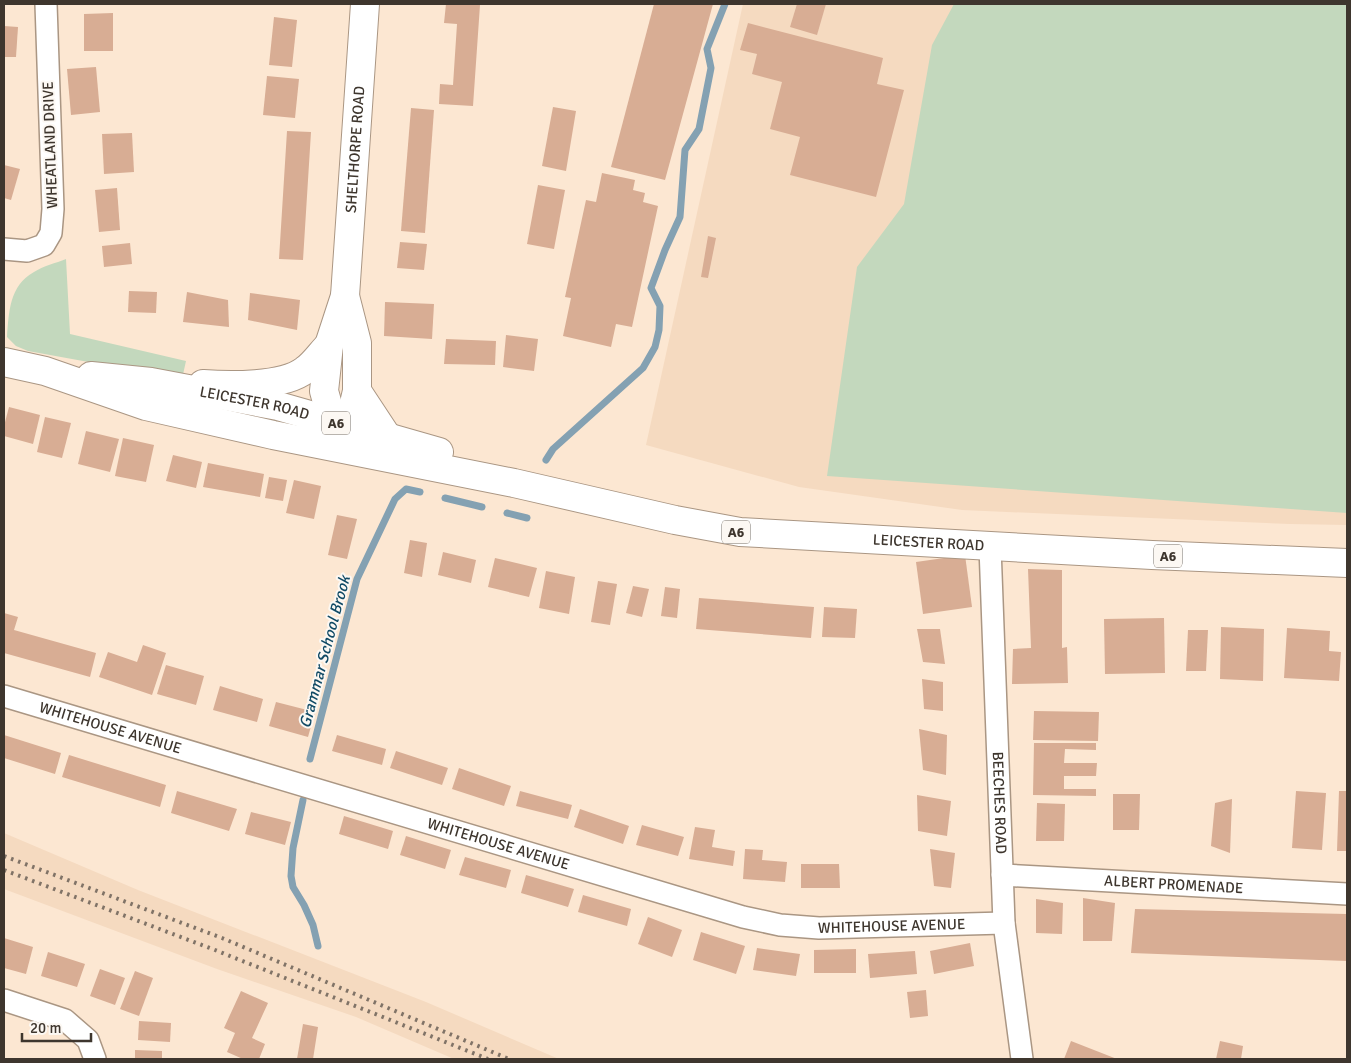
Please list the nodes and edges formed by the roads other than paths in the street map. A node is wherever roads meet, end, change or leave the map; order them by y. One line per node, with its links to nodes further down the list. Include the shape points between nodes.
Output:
1 (46, 4): 3 (street, WHEATLAND DRIVE, via 53,209 51,232 44,245 28,251)
2 (365, 4): 4 (main road, SHELTHORPE ROAD)
3 (4, 252)
4 (345, 296): 5 (main road, SHELTHORPE ROAD); 9 (main road, SHELTHORPE ROAD, via 357,343)
5 (329, 345): 8 (main road, SHELTHORPE ROAD, via 305,371 287,379 227,386); 10 (main road, SHELTHORPE ROAD, via 324,391 329,409)
6 (4, 362): 7 (main road, LEICESTER ROAD / A6)
7 (46, 371): 8 (main road, LEICESTER ROAD / A6); 11 (main road, LEICESTER ROAD / A6, via 146,406)
8 (151, 382): 10 (main road, LEICESTER ROAD / A6, via 278,406)
9 (357, 391): 10 (main road, SHELTHORPE ROAD, via 352,412); 12 (main road)
10 (343, 425): 11 (main road, SHELTHORPE ROAD, via 331,437); 12 (main road, SHELTHORPE ROAD, via 362,444)
11 (311, 442): 12 (main road, LEICESTER ROAD / A6)
12 (386, 448): 13 (main road, LEICESTER ROAD / A6, via 514,484 740,532)
13 (990, 547): 14 (main road, LEICESTER ROAD / A6); 16 (street, BEECHES ROAD)
14 (1347, 563)
15 (4, 696): 18 (street, WHITEHOUSE AVENUE, via 743,917 819,928)
16 (1002, 875): 17 (street, ALBERT PROMENADE); 18 (street, BEECHES ROAD)
17 (1347, 894)
18 (1004, 923): 21 (street, BEECHES ROAD)
19 (4, 1000): 20 (street, via 65,1020 88,1040)
20 (95, 1059)
21 (1022, 1059)

